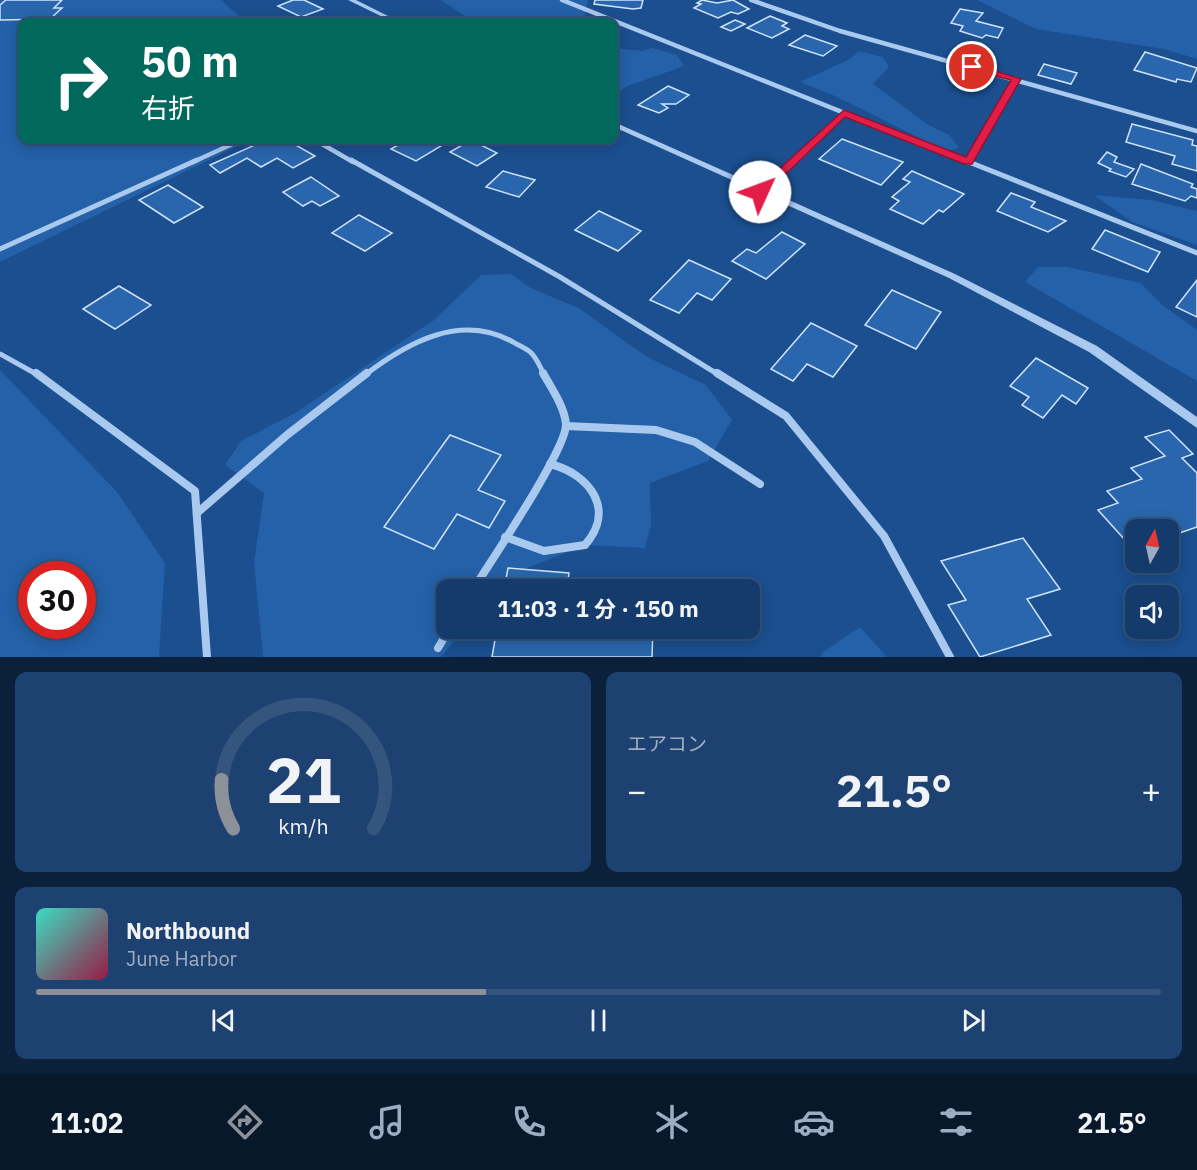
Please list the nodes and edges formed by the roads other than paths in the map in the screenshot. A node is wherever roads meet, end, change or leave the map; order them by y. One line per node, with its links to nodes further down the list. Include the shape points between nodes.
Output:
1 (351, 0): 4 (street)
2 (562, 0): 5 (street)
3 (752, 0): 7 (street, via 861,38)
4 (389, 18)
5 (607, 18)
6 (618, 22): 8 (street)
7 (1016, 79): 10 (street); 13 (street)
8 (844, 113): 13 (street); 14 (street)
9 (618, 126): 14 (street)
10 (1197, 131)
11 (232, 144): 15 (street)
12 (322, 144): 28 (street, via 560,277 786,416 884,536)
13 (968, 162): 16 (street)
14 (760, 192): 18 (street, via 952,276 1093,349)
15 (0, 249)
16 (1197, 253)
17 (0, 354): 22 (street, via 27,367 195,491)
18 (1197, 423)
19 (566, 426): 20 (street); 21 (street, via 656,430 694,442); 22 (street, via 561,405 532,353 504,337 471,329 440,332 391,355 287,435)
20 (550, 464): 23 (street); 23 (street, via 562,467 585,483 596,496 600,519 592,537 585,545 544,551)
21 (760, 484)
22 (196, 513): 27 (street)
23 (505, 537): 24 (street)
24 (480, 579)
25 (443, 639): 26 (street)
26 (438, 648)
27 (207, 657)
28 (950, 657)

